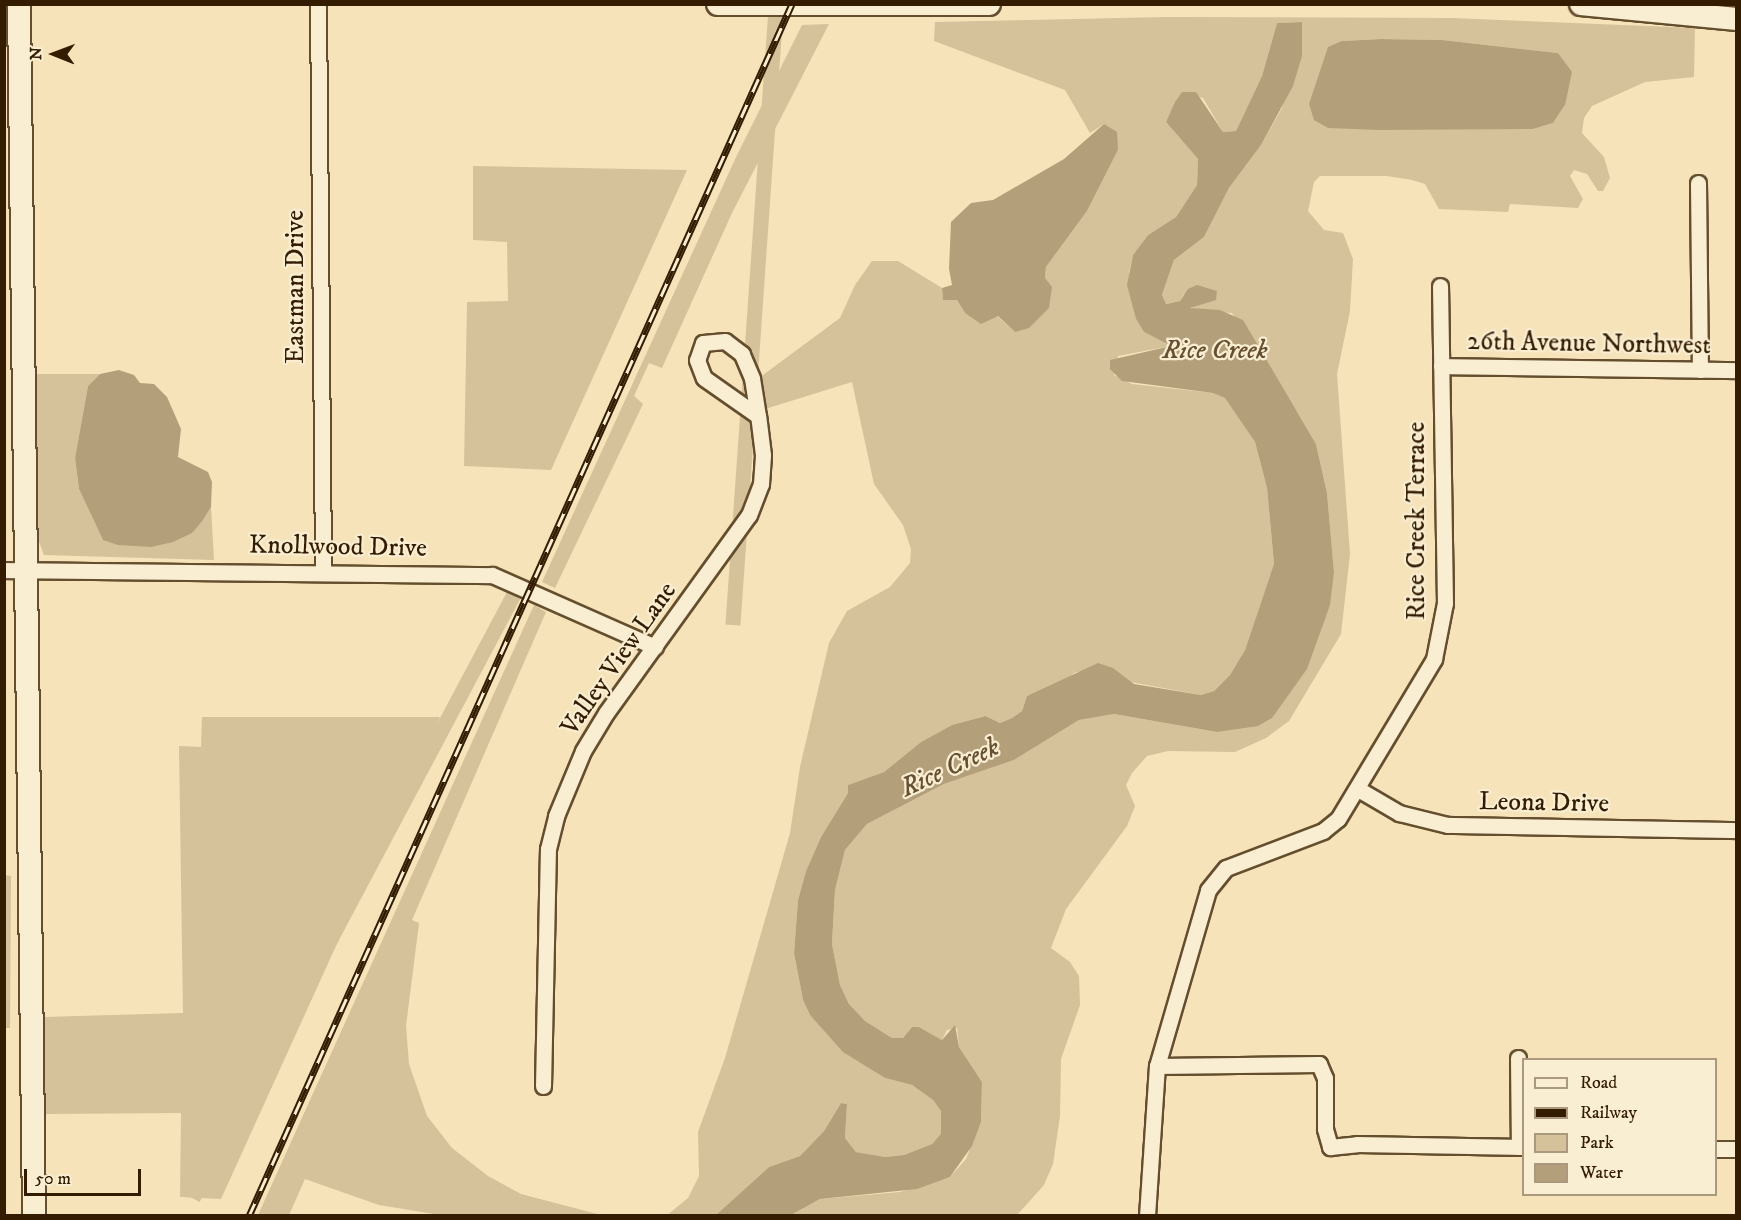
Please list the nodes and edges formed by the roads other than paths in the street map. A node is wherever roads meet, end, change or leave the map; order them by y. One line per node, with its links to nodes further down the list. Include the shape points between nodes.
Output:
1 (19, 4): 13 (street)
2 (318, 4): 14 (street, Eastman Drive)
3 (718, 4): 4 (street)
4 (988, 4)
5 (1581, 4): 6 (street)
6 (1737, 19)
7 (1698, 183): 10 (street)
8 (1440, 286): 9 (street, Rice Creek Terrace)
9 (1440, 366): 10 (street, 26th Avenue Northwest); 16 (street, Rice Creek Terrace, via 1445,573 1442,632 1421,685)
10 (1700, 370): 11 (street, 26th Avenue Northwest)
11 (1737, 370)
12 (758, 416): 12 (street, Valley View Lane, via 704,378 697,360 703,343 725,341 742,354 752,378); 15 (street, Valley View Lane, via 763,469 758,499)
13 (15, 570): 14 (street, Knollwood Drive); 24 (street)
14 (322, 570): 15 (street, Knollwood Drive, via 492,574)
15 (655, 647): 20 (street, Valley View Lane, via 583,751 556,816 548,849)
16 (1358, 789): 17 (street, Leona Drive, via 1399,813 1448,825); 19 (street, Rice Creek Terrace, via 1338,819 1323,831 1239,861 1214,881 1204,901)
17 (1737, 830)
18 (1518, 1058): 21 (street)
19 (1157, 1066): 21 (street, via 1318,1064 1325,1078 1325,1129 1330,1147); 25 (street, Rice Creek Terrace)
20 (543, 1086)
21 (1521, 1147)
22 (1717, 1149): 23 (street)
23 (1737, 1149)
24 (34, 1215)
25 (1147, 1215)

